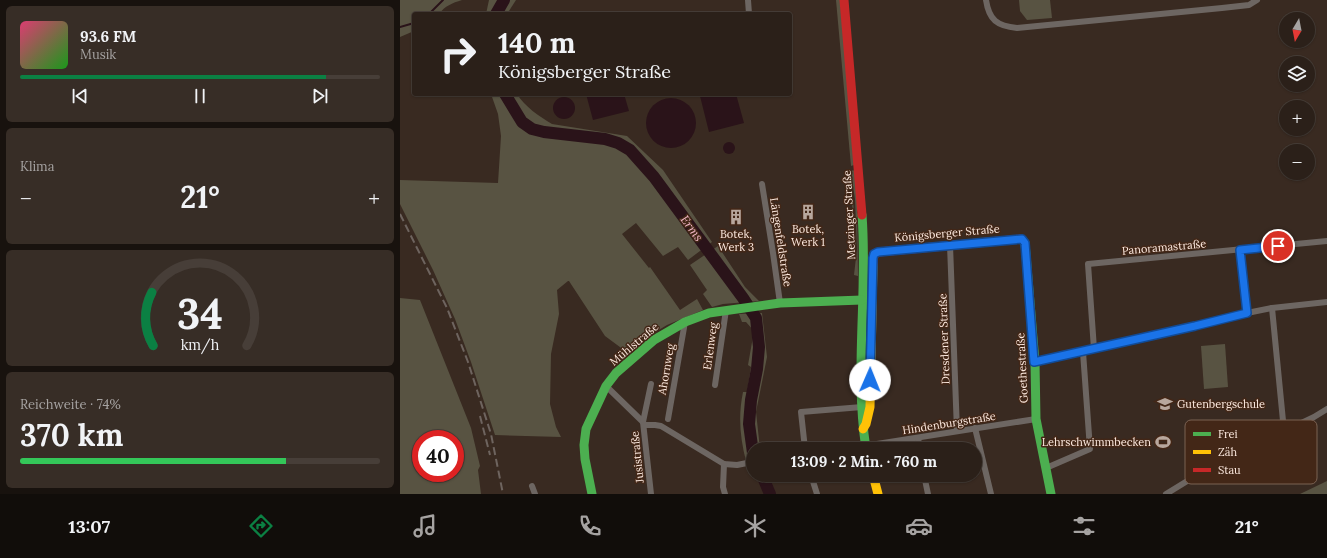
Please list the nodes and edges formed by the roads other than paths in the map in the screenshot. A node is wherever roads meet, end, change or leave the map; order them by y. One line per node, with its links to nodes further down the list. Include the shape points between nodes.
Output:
1 (748, 0): 5 (street)
2 (844, 0): 12 (street, Metzinger Straße, via 864,244)
3 (986, 0): 4 (street, via 988,10 996,22 1002,26 1017,28 1249,5)
4 (1256, 0)
5 (749, 12)
6 (762, 184): 14 (street, Längenfeldstraße)
7 (1022, 239): 9 (street, Königsberger Straße); 21 (street, Goethestraße, via 1025,243)
8 (1327, 241): 10 (street, Panoramastraße)
9 (950, 245): 11 (street, Königsberger Straße); 34 (street, Dresdener Straße)
10 (1240, 250): 17 (street); 19 (street, Panoramastraße, via 1088,264)
11 (874, 254): 33 (street, Metzinger Straße, via 870,407)
12 (862, 300): 14 (street, Mühlstraße); 25 (street, Metzinger Straße)
13 (1327, 302): 15 (street)
14 (780, 303): 16 (street, Mühlstraße)
15 (1272, 308): 17 (street); 29 (street)
16 (726, 310): 18 (street, Mühlstraße); 23 (street, Erlenweg)
17 (1247, 313): 19 (street)
18 (684, 322): 24 (street, Mühlstraße, via 654,340 620,369); 27 (street, Ahornweg)
19 (1094, 349): 20 (street)
20 (1083, 352): 21 (street); 42 (street, via 1090,449)
21 (1034, 362): 28 (street, Goethestraße)
22 (651, 384): 31 (street)
23 (715, 385)
24 (606, 386): 31 (street, Jusistraße); 49 (street, Mühlstraße, via 586,429 585,458)
25 (862, 407): 33 (street, Metzinger Straße); 36 (street, via 801,412)
26 (1327, 409): 30 (street)
27 (668, 419)
28 (1036, 419): 32 (street, Hindenburgstraße); 42 (street, Goethestraße)
29 (1283, 420)
30 (1308, 420)
31 (644, 424): 41 (street, via 661,426); 50 (street, Jusistraße)
32 (975, 428): 34 (street, Hindenburgstraße); 55 (street)
33 (863, 429): 37 (street, Metzinger Straße)
34 (957, 431): 35 (street, Hindenburgstraße)
35 (918, 438): 38 (street, Hindenburgstraße); 39 (street)
36 (804, 442)
37 (865, 442)
38 (897, 442)
39 (919, 442)
40 (746, 463): 41 (street)
41 (724, 464): 51 (street)
42 (1046, 468): 56 (street, Goethestraße)
43 (813, 482): 52 (street)
44 (875, 482): 53 (street)
45 (925, 482): 54 (street)
46 (1185, 482): 57 (street)
47 (532, 486): 48 (street)
48 (535, 494)
49 (592, 494)
50 (651, 494)
51 (725, 494)
52 (817, 494)
53 (878, 494)
54 (928, 494)
55 (991, 494)
56 (1051, 494)
57 (1166, 494)

